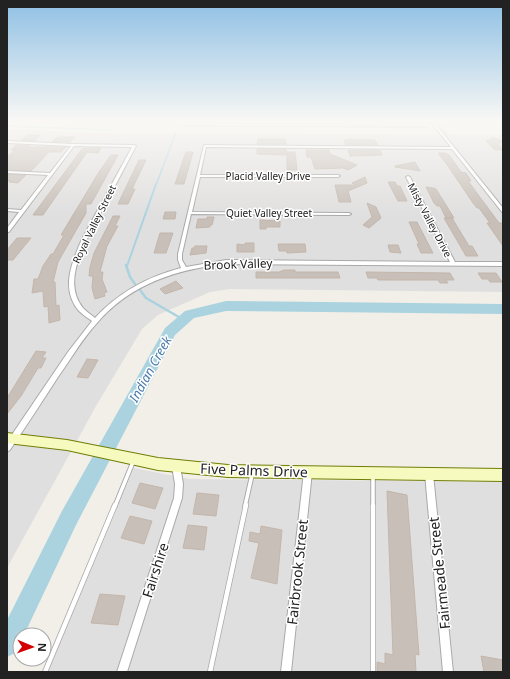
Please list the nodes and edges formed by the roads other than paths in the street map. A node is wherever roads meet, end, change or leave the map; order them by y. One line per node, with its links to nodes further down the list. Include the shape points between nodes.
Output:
1 (67, 153): 6 (street)
2 (130, 153): 19 (street, Royal Valley Street, via 73,266 71,279 75,303)
3 (203, 153): 7 (street)
4 (458, 153): 12 (street)
5 (7, 172): 6 (street)
6 (50, 174): 11 (street)
7 (198, 176): 8 (street, Placid Valley Drive); 13 (street)
8 (338, 176)
9 (408, 177): 16 (street, Misty Valley Drive)
10 (7, 210): 11 (street)
11 (23, 211): 15 (street)
12 (503, 211)
13 (189, 213): 14 (street, Quiet Valley Street); 18 (street, via 180,254)
14 (349, 214)
15 (7, 231)
16 (453, 264): 17 (street, Brook Valley); 18 (street, Brook Valley, via 232,262)
17 (503, 264)
18 (184, 268): 19 (street, Brook Valley, via 126,294)
19 (95, 321): 20 (street, Brook Valley)
20 (9, 441): 21 (street, Five Palms Drive, via 67,445)
21 (135, 458): 22 (street, Five Palms Drive); 28 (lane)
22 (176, 466): 23 (street, Five Palms Drive); 29 (street, Fairshire, via 179,484 177,503)
23 (253, 471): 24 (street, Five Palms Drive); 30 (lane)
24 (308, 472): 25 (street, Five Palms Drive); 31 (street, Fairbrook Street)
25 (373, 473): 26 (street, Five Palms Drive); 32 (lane)
26 (429, 474): 27 (street, Five Palms Drive); 33 (street, Fairmeade Street)
27 (503, 475)
28 (45, 672)
29 (122, 672)
30 (210, 672)
31 (286, 672)
32 (373, 672)
33 (448, 672)

